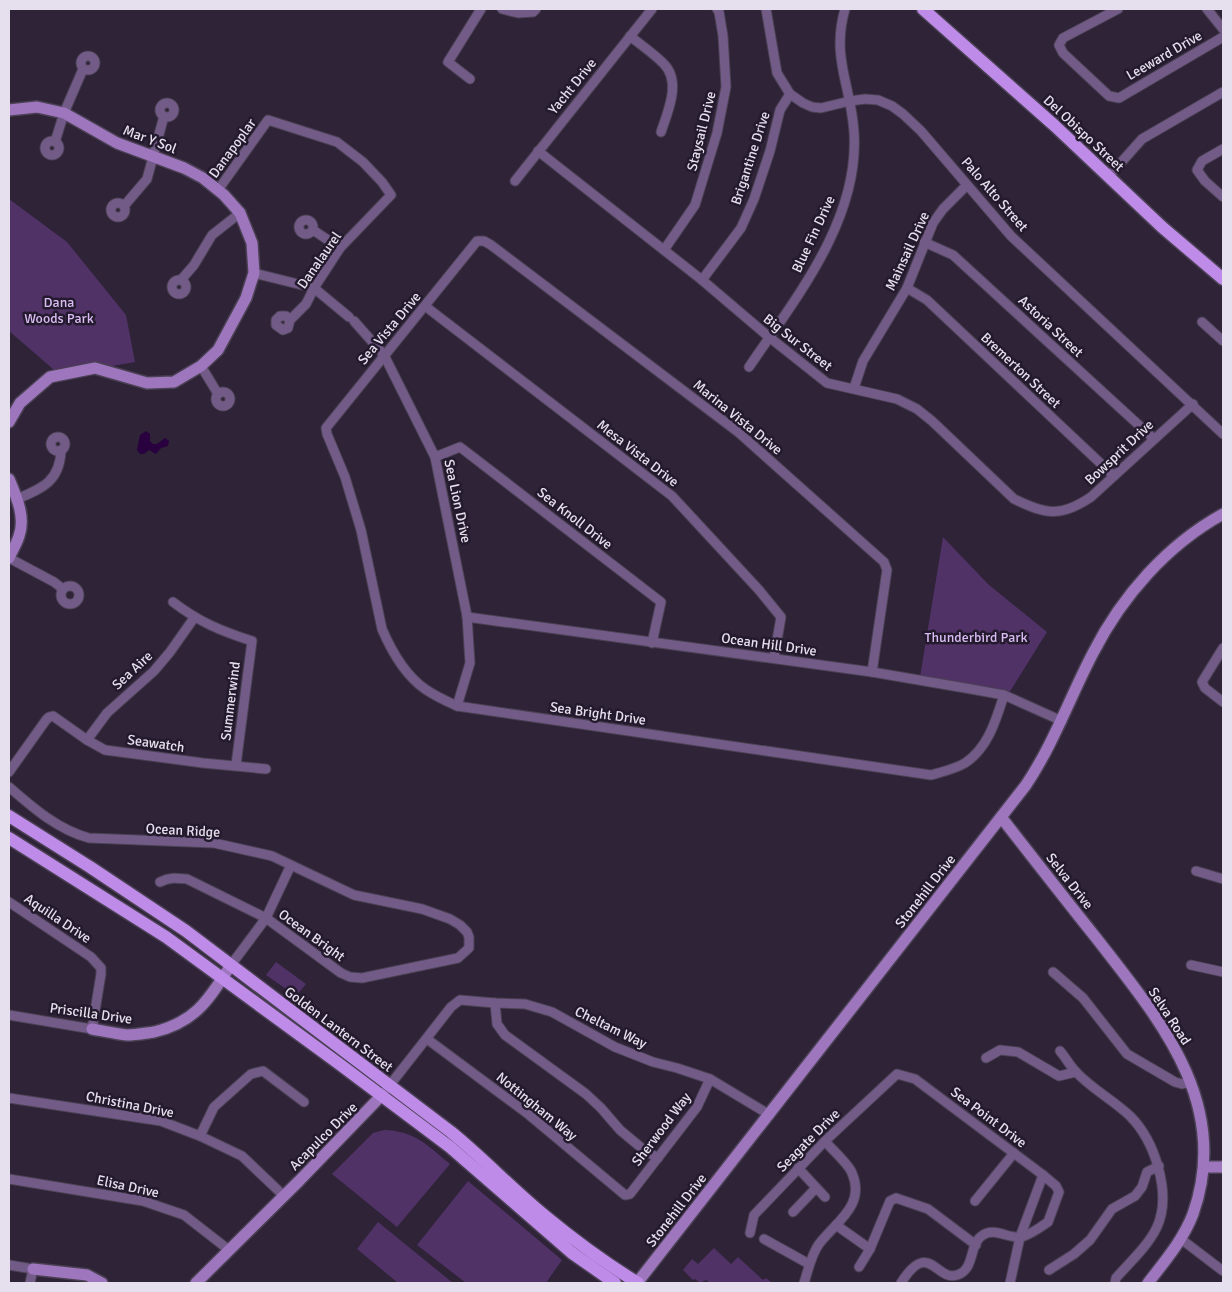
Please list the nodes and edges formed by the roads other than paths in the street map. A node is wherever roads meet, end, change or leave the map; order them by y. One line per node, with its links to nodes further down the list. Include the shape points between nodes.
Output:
1 (481, 9): 15 (street, via 448,62)
2 (502, 9): 10 (street, via 518,13)
3 (652, 9): 12 (street, Yacht Drive)
4 (717, 9): 39 (street, Staysail Drive, via 723,36 726,87 717,133 695,206)
5 (766, 9): 17 (street, via 778,73)
6 (845, 9): 18 (street, Blue Fin Drive, via 840,54)
7 (924, 9): 27 (main road, Del Obispo Street)
8 (1118, 9): 13 (street, Leeward Drive, via 1063,38 1059,45 1063,53 1110,96 1118,98)
9 (1207, 9): 11 (street)
10 (534, 10)
11 (1223, 29)
12 (630, 36): 22 (street, via 664,63 670,72 672,94); 25 (street, Yacht Drive)
13 (1223, 37)
14 (83, 69): 20 (street)
15 (470, 79)
16 (1223, 92): 27 (street, via 1142,139)
17 (790, 94): 18 (street, Palo Alto Street, via 812,107); 43 (street, Brigantine Drive, via 780,110 770,151 741,228)
18 (850, 101): 29 (street, Palo Alto Street, via 878,100 892,106 921,131); 49 (street, Blue Fin Drive, via 854,154 842,208 816,266)
19 (9, 110): 20 (street, Mar Y Sol, via 37,108)
20 (64, 113): 23 (street); 26 (street, Mar Y Sol, via 117,143)
21 (164, 116): 26 (street)
22 (661, 132)
23 (55, 142)
24 (1223, 148): 32 (street, via 1202,161 1197,170)
25 (538, 151): 28 (street, Yacht Drive); 39 (street, Big Sur Street)
26 (152, 156): 30 (street, Mar Y Sol, via 189,171); 33 (street, via 147,180)
27 (1109, 176): 41 (main road, Del Obispo Street)
28 (515, 181)
29 (967, 185): 37 (street, Mainsail Drive, via 942,209); 56 (street, Palo Alto Street, via 1011,236)
30 (218, 190): 31 (street, Danapoplar, via 268,120 337,142 363,162); 34 (street, Mar Y Sol)
31 (391, 195): 38 (street, Danalaurel)
32 (1223, 197)
33 (124, 206)
34 (240, 213): 40 (street, Mar Y Sol, via 252,243); 42 (street, via 212,235)
35 (313, 230): 38 (street)
36 (477, 241): 46 (street, Sea Vista Drive); 76 (street, Marina Vista Drive, via 491,245 738,432 884,562 887,570)
37 (924, 242): 45 (street, Mainsail Drive); 60 (street, Astoria Street, via 953,255)
38 (340, 248): 44 (street, Danalaurel)
39 (664, 250): 43 (street, Big Sur Street)
40 (254, 273): 44 (street, Sea Lion Drive); 52 (street, via 231,328 218,350)
41 (1223, 279)
42 (181, 280)
43 (702, 280): 49 (street, Big Sur Street)
44 (314, 288): 47 (street, Danalaurel, via 306,304); 51 (street, Sea Lion Drive, via 352,319)
45 (907, 288): 54 (street, Mainsail Drive, via 863,361); 63 (street, Bremerton Street, via 927,300)
46 (425, 306): 51 (street, Sea Vista Drive); 75 (street, Mesa Vista Drive, via 672,496 781,617)
47 (290, 320)
48 (1202, 322): 50 (street)
49 (769, 337): 53 (street, Blue Fin Drive); 54 (street, Big Sur Street, via 827,383)
50 (1223, 341)
51 (384, 355): 58 (street, Sea Vista Drive, via 328,423); 62 (street, Sea Lion Drive)
52 (201, 366): 55 (street); 57 (street, via 174,382 147,383 95,368 50,377 20,403)
53 (748, 367)
54 (854, 388): 66 (street, Big Sur Street, via 897,399 917,409 1014,499 1042,511)
55 (218, 394)
56 (1192, 404): 59 (street, Palo Alto Street); 60 (street, Bowsprit Drive)
57 (9, 422)
58 (327, 434): 79 (street, Sea Bright Drive, via 345,477 361,530 382,629 388,643 423,688)
59 (1223, 434)
60 (1154, 439): 63 (street, Bowsprit Drive)
61 (61, 450): 65 (street, via 61,464 44,487)
62 (435, 457): 71 (street, Sea Lion Drive); 73 (street, Sea Knoll Drive, via 460,447 661,602)
63 (1114, 476): 66 (street, Bowsprit Drive, via 1076,508)
64 (9, 479): 65 (street)
65 (17, 499): 68 (street, via 20,535)
66 (1059, 512)
67 (1223, 514): 80 (street, Stonehill Drive, via 1197,530 1160,561 1123,603 1093,653)
68 (9, 558): 69 (street)
69 (63, 589)
70 (173, 602): 72 (street)
71 (467, 617): 73 (street, Ocean Hill Drive); 79 (street, Sea Lion Drive, via 470,663)
72 (194, 618): 81 (street, Sea Aire, via 154,671 107,713); 82 (street, Summerwind, via 252,641)
73 (652, 643): 75 (street, Ocean Hill Drive)
74 (1223, 648): 78 (street, via 1202,682)
75 (774, 658): 76 (street, Ocean Hill Drive)
76 (872, 672): 77 (street, Ocean Hill Drive)
77 (1004, 695): 79 (street, Sea Bright Drive, via 993,729 979,750 965,763 931,775); 80 (street, Ocean Hill Drive)
78 (1223, 702)
79 (457, 706)
80 (1062, 721): 87 (street, Stonehill Drive, via 1037,768)
81 (87, 740): 82 (street, Seawatch, via 105,750); 84 (street, Seawatch, via 53,716 49,717)
82 (236, 765): 83 (street, Seawatch)
83 (266, 769)
84 (9, 772)
85 (12, 790): 89 (street, Ocean Ridge, via 39,812 73,833 89,838 214,843 260,852)
86 (9, 816): 97 (main road, Golden Lantern Street, via 90,866)
87 (1001, 818): 96 (street, Selva Drive); 116 (street, Stonehill Drive)
88 (9, 838): 101 (main road, Golden Lantern Street, via 147,925)
89 (292, 865): 94 (street); 95 (street, Ocean Ridge, via 354,895 435,913 460,925)
90 (1196, 871): 91 (street)
91 (1223, 879)
92 (160, 882): 94 (street, Ocean Bright, via 176,877 187,879)
93 (9, 902): 105 (street, Aquilla Drive, via 91,957 101,968)
94 (266, 918): 95 (street, Ocean Bright, via 350,977 362,978 458,958 469,948); 97 (street)
95 (469, 938)
96 (1115, 963): 112 (street, Selva Road, via 1170,1037)
97 (231, 965): 101 (street, Priscilla Drive); 113 (main road, Golden Lantern Street)
98 (1191, 965): 100 (street)
99 (1053, 972): 112 (street, via 1083,998 1126,1054 1175,1082)
100 (1223, 972)
101 (222, 979): 105 (street, Priscilla Drive, via 192,1015 172,1028 129,1035); 113 (main road, Golden Lantern Street)
102 (460, 1000): 103 (street, Cheltam Way); 106 (street, Acapulco Drive)
103 (494, 1003): 111 (street, Cheltam Way, via 525,1004 552,1012 614,1047); 120 (street, via 497,1024 505,1035 586,1094 620,1130)
104 (9, 1015): 105 (street, Priscilla Drive)
105 (92, 1029)
106 (427, 1039): 113 (street, Acapulco Drive); 128 (street, Nottingham Way, via 528,1114 621,1193)
107 (1060, 1051): 109 (street)
108 (986, 1058): 109 (street, via 1000,1050 1018,1052 1059,1076)
109 (1076, 1072): 121 (street, via 1131,1118 1146,1138)
110 (897, 1074): 118 (street, Seagate Drive); 119 (street, Sea Point Drive, via 915,1079)
111 (710, 1079): 116 (street, Cheltam Way); 120 (street, Sherwood Way, via 698,1107)
112 (1191, 1082): 122 (street, Selva Road, via 1204,1131)
113 (385, 1091): 129 (street, Acapulco Drive); 150 (main road, Golden Lantern Street, via 572,1253); 151 (main road, Golden Lantern Street, via 476,1152 566,1233)
114 (9, 1098): 117 (street, Christina Drive, via 162,1121)
115 (304, 1102): 117 (street, via 264,1071 251,1074 214,1108)
116 (770, 1115): 151 (street, Stonehill Drive)
117 (200, 1136): 129 (street, Christina Drive, via 242,1156)
118 (824, 1141): 124 (street, Seagate Drive); 133 (street, via 852,1172 856,1186 856,1197)
119 (1014, 1153): 125 (street, Sea Point Drive); 131 (street)
120 (658, 1158): 128 (street, Sherwood Way)
121 (1159, 1166): 145 (street, via 1147,1172 1135,1196 1112,1208 1090,1240); 155 (street, via 1163,1195 1158,1226)
122 (1204, 1167): 123 (street); 137 (street, Selva Road, via 1193,1214)
123 (1223, 1167)
124 (798, 1168): 127 (street); 134 (street, Seagate Drive, via 754,1215)
125 (1043, 1175): 135 (street); 135 (street, Sea Point Drive, via 1059,1190 1049,1221)
126 (9, 1179): 140 (street, Elisa Drive, via 143,1201 184,1215)
127 (816, 1188): 130 (street); 132 (street)
128 (630, 1194)
129 (284, 1196): 140 (street, Acapulco Drive)
130 (825, 1197)
131 (976, 1201)
132 (793, 1212)
133 (836, 1225): 139 (street); 141 (street, via 818,1245)
134 (750, 1233)
135 (1020, 1237): 138 (street, via 991,1232 980,1237); 154 (street)
136 (764, 1239): 141 (street)
137 (1182, 1239): 146 (street); 156 (street, Selva Road)
138 (976, 1245): 139 (street, via 928,1209 896,1198 890,1201); 153 (street, via 968,1268 960,1274 949,1275 924,1262 909,1270)
139 (870, 1249): 143 (street)
140 (230, 1250): 149 (street, Acapulco Drive)
141 (809, 1264): 152 (street)
142 (9, 1265): 144 (street)
143 (859, 1267)
144 (33, 1269): 147 (street); 148 (street, via 87,1276)
145 (1049, 1270)
146 (1223, 1271)
147 (30, 1283)
148 (102, 1283)
149 (196, 1283)
150 (615, 1283)
151 (637, 1283)
152 (804, 1283)
153 (901, 1283)
154 (1010, 1283)
155 (1115, 1283)
156 (1148, 1283)

